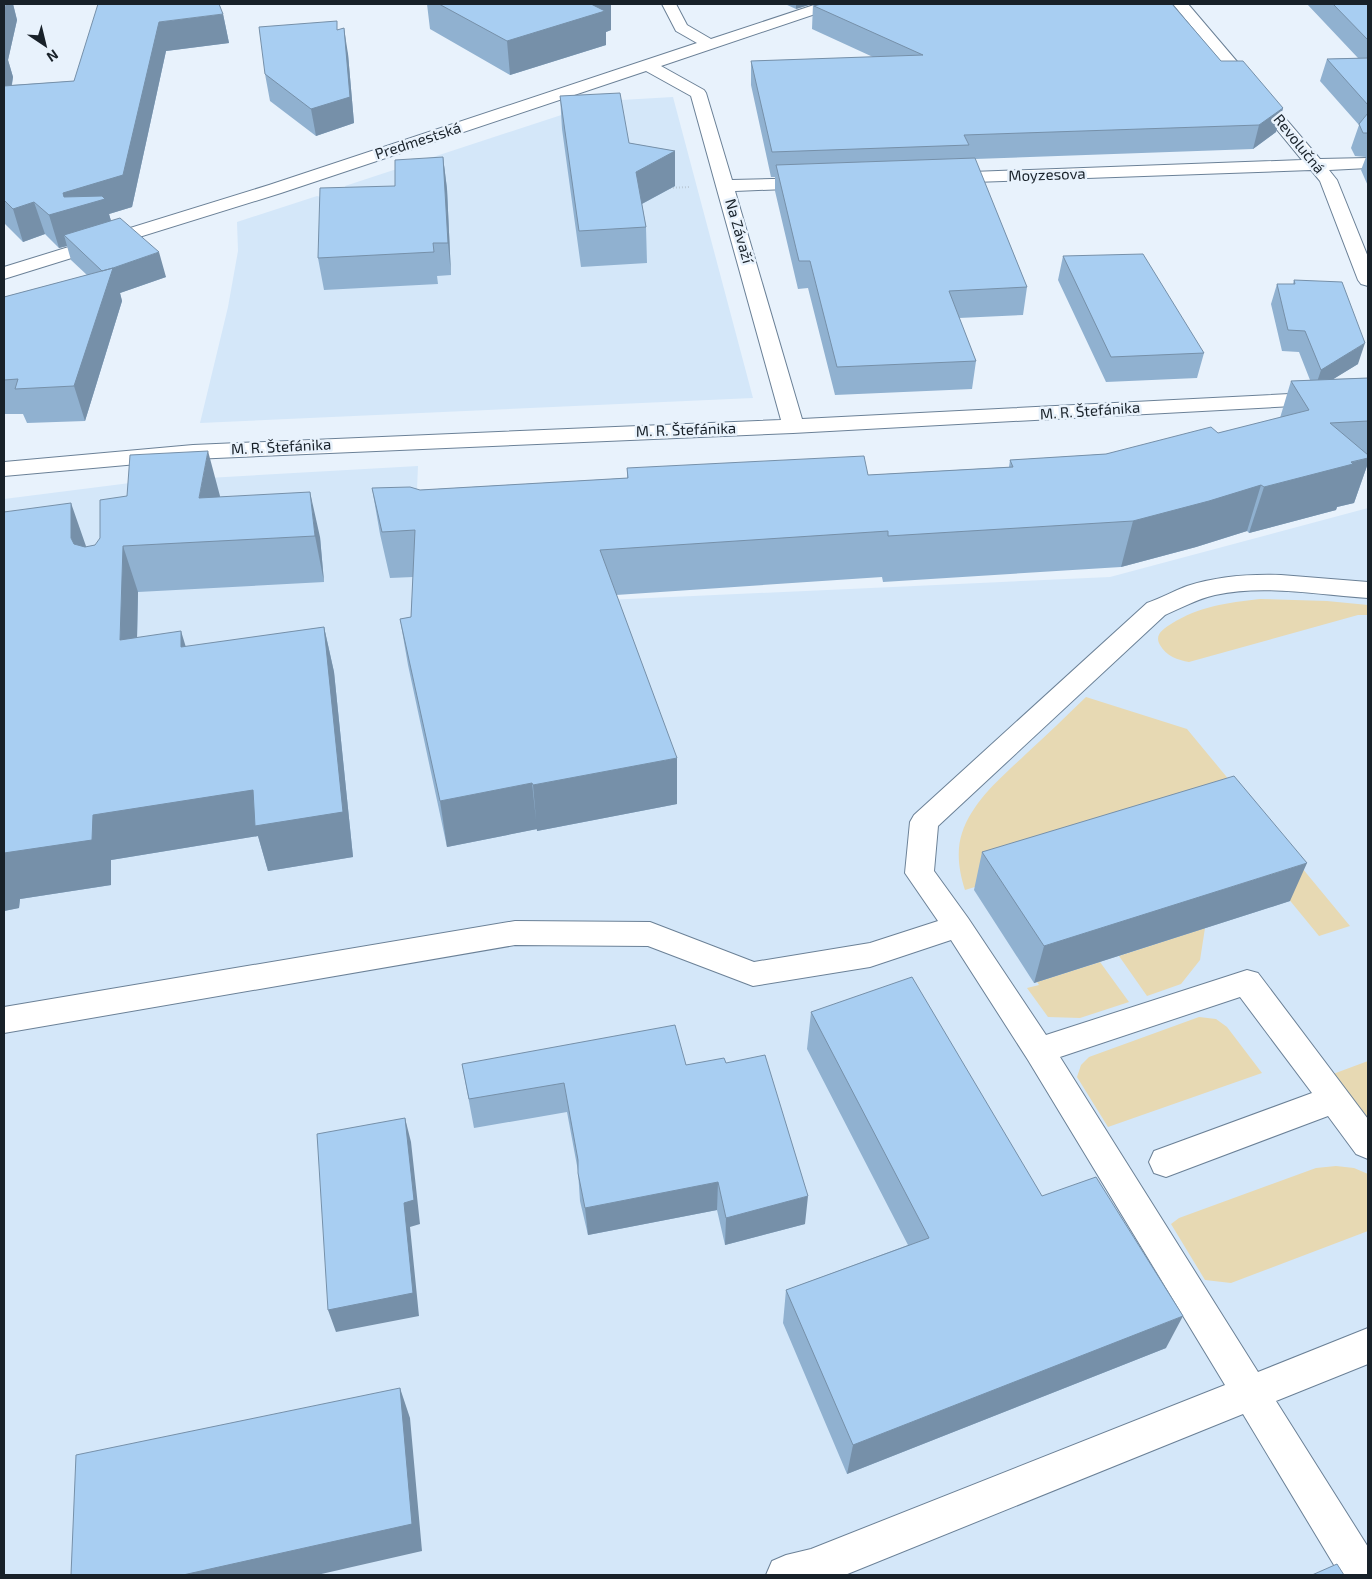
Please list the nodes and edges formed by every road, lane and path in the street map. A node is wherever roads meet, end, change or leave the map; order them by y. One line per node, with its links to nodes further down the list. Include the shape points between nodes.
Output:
1 (669, 4): 4 (street, via 681,28)
2 (831, 4): 4 (street, Predmestská)
3 (1180, 4): 7 (street, Revolučná)
4 (709, 44): 5 (street, Predmestská)
5 (647, 65): 10 (street, Na Závaží, via 698,93); 13 (street, Predmestská, via 275,189)
6 (1368, 163): 7 (street, Moyzesova)
7 (1316, 166): 8 (street, Moyzesova); 14 (street, Revolučná, via 1328,180)
8 (932, 179)
9 (833, 182): 10 (street)
10 (726, 186): 16 (street, Na Závaží)
11 (693, 187): 12 (path)
12 (666, 188)
13 (4, 273)
14 (1368, 280)
15 (1368, 396): 16 (street, M. R. Štefánika)
16 (793, 426): 17 (street, M. R. Štefánika, via 193,452)
17 (4, 469)
18 (1368, 590): 19 (street, via 1280,583 1232,585 1196,592 1156,609 924,822 919,873)
19 (958, 926): 20 (street, via 870,954 753,974 650,934 515,934); 21 (street)
20 (4, 1020)
21 (1040, 1051): 22 (street, via 1247,982); 26 (street)
22 (1335, 1100): 23 (street); 24 (street)
23 (1368, 1144)
24 (1166, 1162)
25 (1368, 1346): 26 (street)
26 (1251, 1394): 27 (street, via 811,1570); 28 (street)
27 (786, 1575)
28 (1363, 1575)

